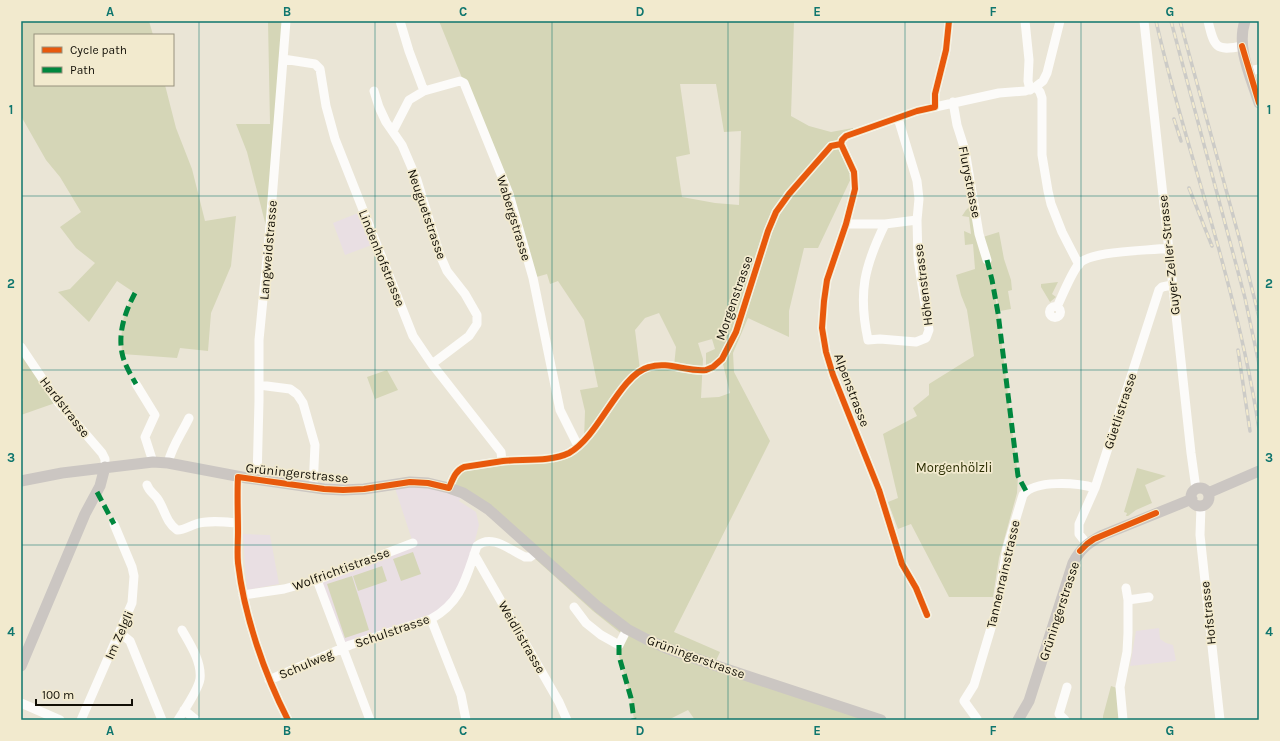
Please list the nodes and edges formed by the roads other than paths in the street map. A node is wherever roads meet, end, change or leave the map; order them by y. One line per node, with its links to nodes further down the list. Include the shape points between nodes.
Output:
1 (286, 21): 10 (street, Langweidstrasse)
2 (400, 21): 14 (street)
3 (949, 21): 17 (street, via 946,50 934,94)
4 (1025, 21): 12 (street, via 1029,60 1028,81)
5 (1060, 21): 12 (street, via 1047,73 1043,81)
6 (1144, 21): 24 (street, Guyer-Zeller-Strasse)
7 (1208, 21): 9 (street, via 1212,39 1220,48)
8 (1245, 21): 9 (main road, via 1241,35)
9 (1242, 46): 11 (main road)
10 (283, 59): 30 (street, Lindenhofstrasse, via 315,64 320,69 335,139 413,336); 32 (street, Langweidstrasse, via 259,340)
11 (1254, 70): 16 (main road)
12 (1033, 88): 15 (street, Morgenstrasse); 26 (street, via 1040,92 1042,98 1042,155 1050,198 1062,232)
13 (374, 91): 19 (street, Neuguetstrasse, via 383,117)
14 (424, 91): 19 (street, Wabergstrasse, via 409,100); 34 (street, Wabergstrasse, via 460,81 464,83 509,194 533,278 560,410)
15 (953, 102): 17 (street, Morgenstrasse); 25 (street, Flurystrasse, via 965,150 979,234)
16 (1259, 103)
17 (935, 107): 18 (street, Morgenstrasse)
18 (898, 118): 20 (street, Morgenstrasse, via 846,136); 21 (street, Höhenstrasse, via 917,181)
19 (393, 131): 30 (street, Neuguetstrasse, via 417,180 447,271 465,294 477,316 477,324 469,336)
20 (841, 144): 22 (street, Alpenstrasse, via 855,180); 34 (street, Morgenstrasse, via 831,146 776,212 736,332 722,359 706,370 660,365 640,370)
21 (917, 220): 23 (street); 23 (street, Höhenstrasse, via 918,259 929,330 926,338 916,342 868,340 864,321 864,280 868,262)
22 (846, 224): 23 (street); 60 (street, Alpenstrasse, via 824,301 822,328 826,352 879,490 902,564 916,588)
23 (884, 224)
24 (1168, 248): 26 (street, via 1101,254 1088,258); 27 (street, Guyer-Zeller-Strasse)
25 (987, 260)
26 (1079, 265): 28 (street)
27 (1172, 285): 46 (street, Güetlistrasse, via 1158,290); 47 (street, Guyer-Zeller-Strasse)
28 (1057, 307)
29 (21, 347): 38 (street, Hardstrasse, via 58,402 102,453)
30 (432, 364): 35 (street, Lindenhofstrasse, via 501,452)
31 (136, 384): 36 (street, via 155,415 145,437)
32 (260, 385): 42 (street, Langweidstrasse); 44 (street, via 290,389 303,403 315,445)
33 (189, 418): 37 (street, via 174,445)
34 (578, 446): 35 (street, Morgenstrasse, via 567,454 546,459)
35 (502, 461): 45 (street, Morgenstrasse, via 458,469)
36 (153, 462): 37 (main road, Grüningerstrasse); 38 (main road, Grüningerstrasse)
37 (168, 463): 40 (main road, Grüningerstrasse)
38 (105, 467): 41 (main road, Grüningerstrasse); 66 (main road, via 100,486 85,514)
39 (1259, 471): 47 (main road, via 1208,492 1209,498 1204,505)
40 (238, 477): 42 (main road, Grüningerstrasse); 48 (street)
41 (21, 480)
42 (257, 480): 44 (main road, Grüningerstrasse)
43 (147, 485): 48 (street, via 157,498 165,516 178,530 205,522)
44 (313, 488): 45 (main road, Grüningerstrasse, via 364,490 410,482)
45 (449, 488): 52 (main road, Grüningerstrasse, via 463,493 488,509)
46 (1095, 488): 51 (street, Güetlistrasse, via 1078,527 1079,534); 81 (street, Tannenrainstrasse, via 1065,483 1029,489 1023,495 1007,548 997,608 974,685 964,701)
47 (1196, 498): 51 (main road, Grüningerstrasse, via 1115,530); 85 (street, Hofstrasse)
48 (238, 523): 56 (street, via 238,562)
49 (114, 524): 64 (street, Im Zelgli, via 134,576 132,603)
50 (413, 543): 54 (street, Wolfrichtistrasse)
51 (1087, 544): 82 (main road, Grüningerstrasse, via 1073,563 1029,701)
52 (538, 552): 53 (street, Schulstrasse, via 525,557 489,541 478,546); 62 (main road, Grüningerstrasse, via 598,607)
53 (474, 554): 61 (street, Schulstrasse, via 457,597); 79 (street, Weidlistrasse, via 559,702)
54 (317, 580): 56 (street, Wolfrichtistrasse, via 284,589); 65 (street)
55 (1126, 588): 58 (street)
56 (243, 595): 67 (street)
57 (1149, 597): 58 (street)
58 (1128, 600): 84 (street, via 1128,633 1120,687)
59 (574, 607): 62 (street, via 586,624 618,645)
60 (927, 615)
61 (431, 619): 65 (street, Schulstrasse); 78 (street, via 461,695)
62 (628, 629): 80 (main road, Grüningerstrasse, via 666,648)
63 (182, 630): 70 (street, via 197,660 200,680)
64 (120, 633): 72 (street, Im Zelgli); 73 (street, via 130,641)
65 (342, 649): 67 (street, Schulweg); 77 (street)
66 (21, 666)
67 (269, 680): 76 (street)
68 (1067, 687): 83 (street, via 1059,714)
69 (21, 703): 71 (street)
70 (184, 710): 74 (street); 75 (street)
71 (60, 720)
72 (80, 720)
73 (162, 720)
74 (178, 720)
75 (196, 720)
76 (288, 720)
77 (370, 720)
78 (466, 720)
79 (566, 720)
80 (881, 720)
81 (978, 720)
82 (1018, 720)
83 (1065, 720)
84 (1123, 720)
85 (1220, 720)

